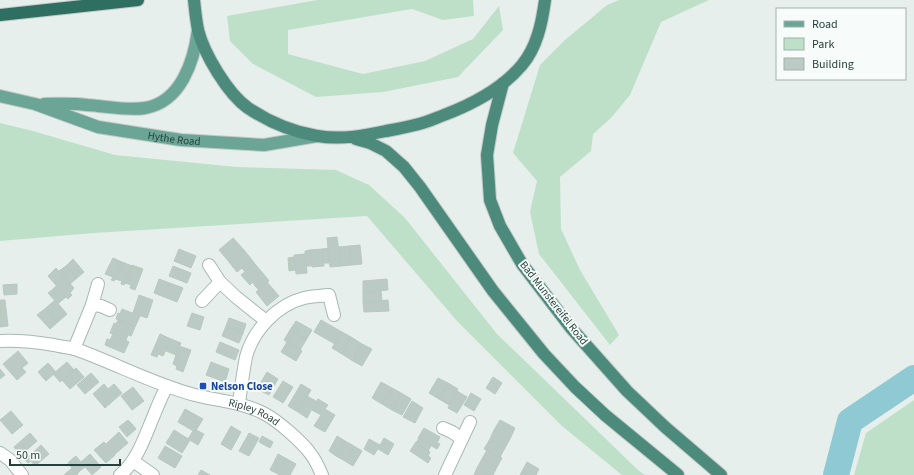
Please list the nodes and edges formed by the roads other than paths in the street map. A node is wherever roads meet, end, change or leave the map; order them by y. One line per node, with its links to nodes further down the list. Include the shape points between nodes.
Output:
1 (138, 0): 4 (highway)
2 (194, 0): 5 (highway)
3 (545, 0): 6 (highway, via 536,42 522,65)
4 (0, 15)
5 (198, 30): 8 (main road, Hythe Road, via 196,50 190,67 173,92 160,102 146,108 127,109 85,104); 9 (highway, via 223,80 247,107 293,131)
6 (503, 83): 10 (highway, via 468,106 420,124); 34 (highway, Bad Munstereifel Road, via 487,155 490,200 500,226 522,264 571,328 627,391)
7 (0, 96): 8 (main road, Hythe Road)
8 (35, 104): 9 (main road, Hythe Road, via 98,127 181,140 264,145)
9 (318, 136): 10 (highway)
10 (353, 138): 33 (highway, via 386,151 404,167 493,291 544,354 600,410)
11 (209, 265): 12 (street)
12 (220, 282): 14 (street); 18 (street)
13 (98, 284): 15 (street)
14 (202, 301)
15 (92, 305): 16 (street); 20 (street)
16 (110, 310)
17 (334, 315): 18 (street, via 329,295 304,298 282,308)
18 (266, 322): 22 (street, via 246,356)
19 (0, 341): 20 (street, Ripley Road, via 31,341)
20 (74, 349): 21 (street, Ripley Road)
21 (167, 386): 22 (street, Ripley Road, via 195,395); 27 (street)
22 (239, 403): 31 (street, Ripley Road, via 278,422 311,454)
23 (470, 422): 25 (street)
24 (442, 428): 25 (street)
25 (462, 439): 32 (street)
26 (0, 453): 28 (street, via 10,460)
27 (133, 461): 29 (street); 30 (street)
28 (22, 475)
29 (120, 475)
30 (154, 475)
31 (322, 475)
32 (445, 475)
33 (678, 475)
34 (721, 475)

